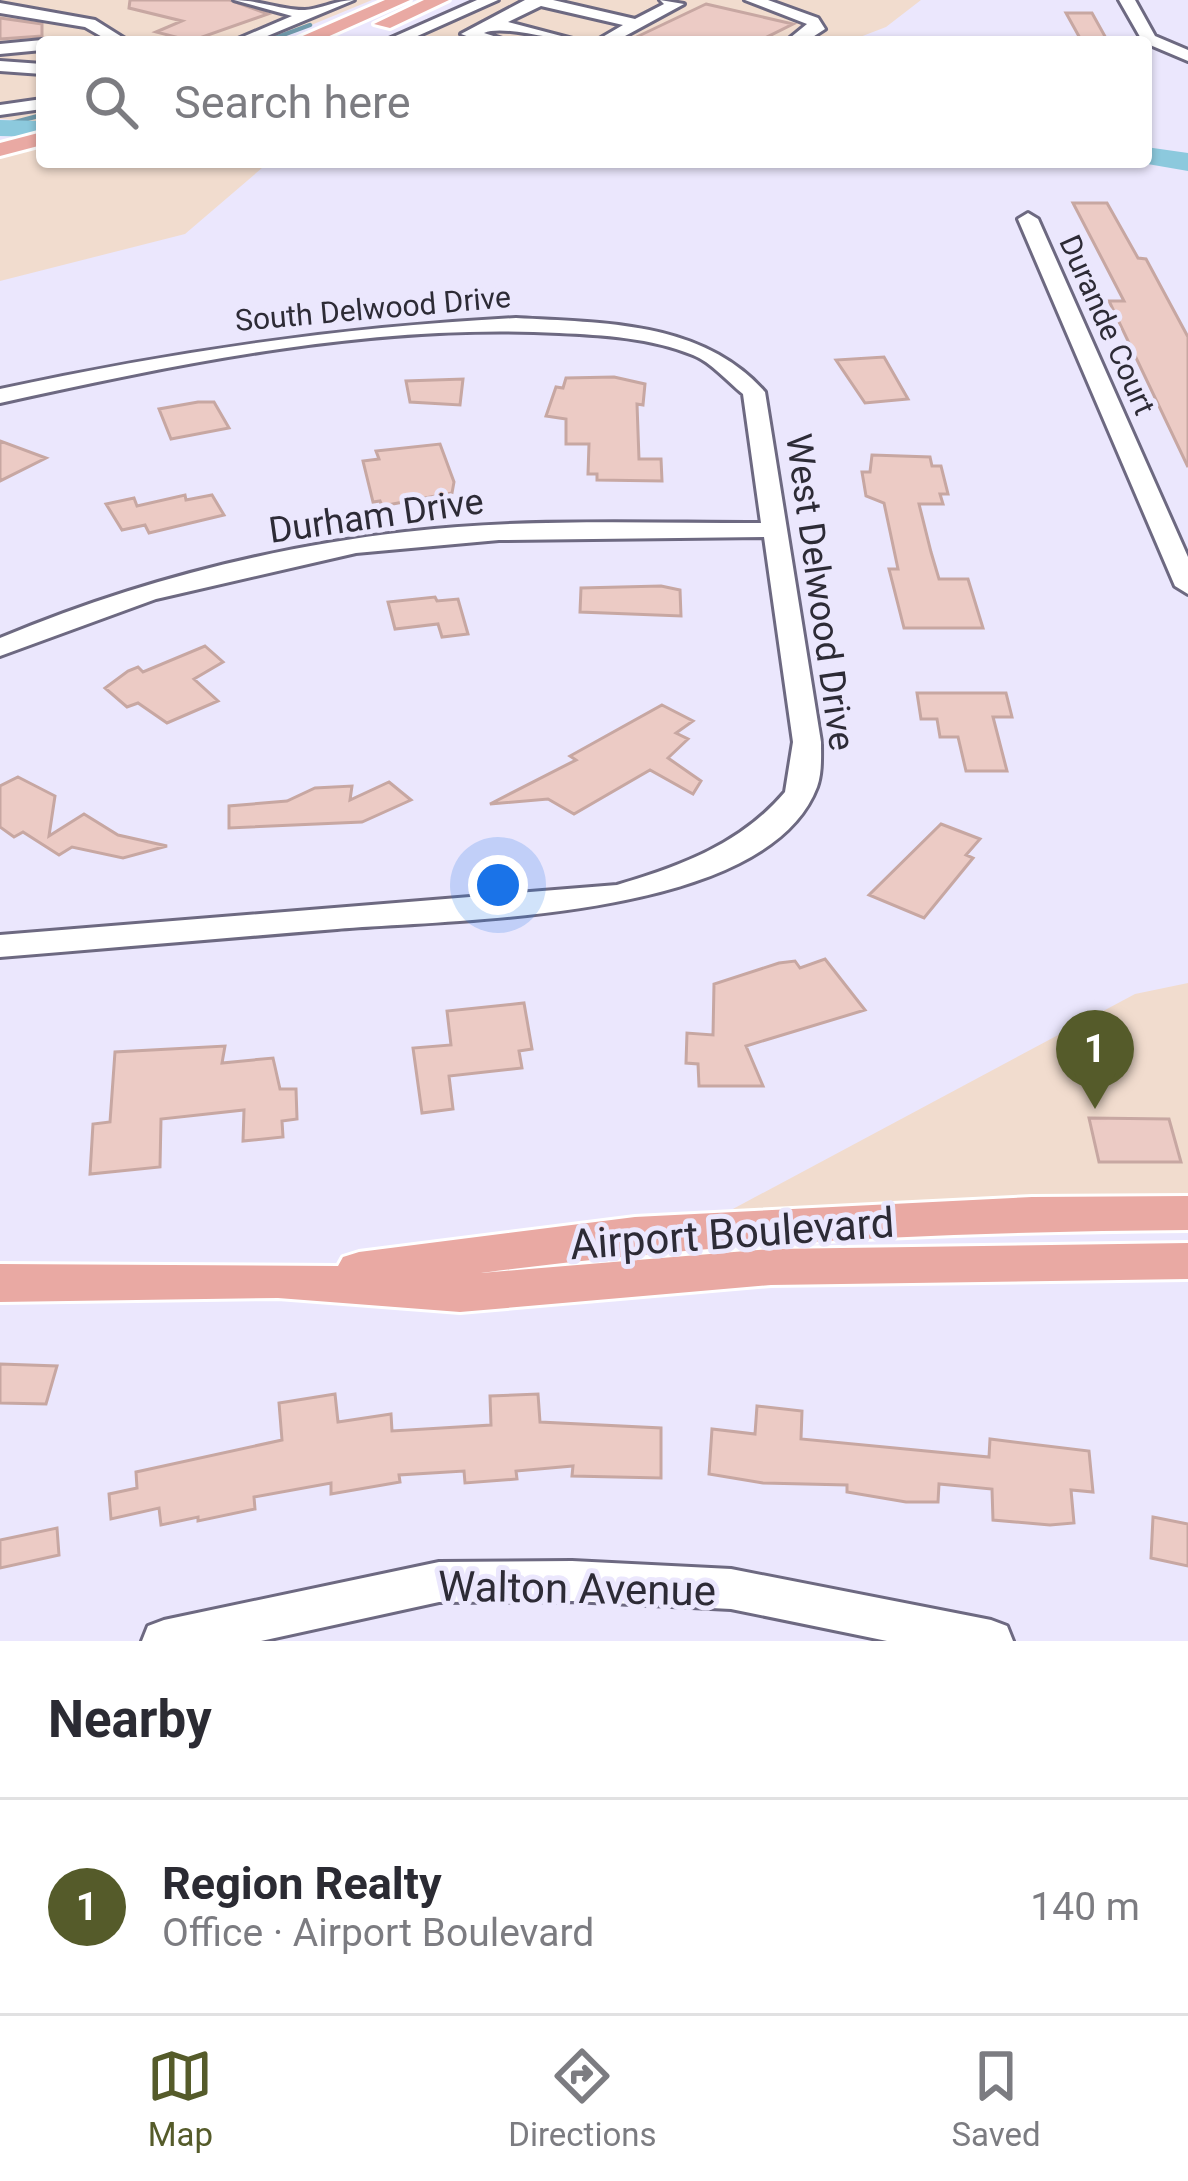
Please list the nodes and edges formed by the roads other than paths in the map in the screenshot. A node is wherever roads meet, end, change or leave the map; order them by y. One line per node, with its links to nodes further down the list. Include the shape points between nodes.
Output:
1 (242, 0): 13 (street)
2 (346, 0): 13 (street)
3 (401, 0): 20 (main road)
4 (440, 0): 21 (main road)
5 (490, 0): 16 (street)
6 (538, 0): 12 (street); 15 (street)
7 (597, 0): 10 (street)
8 (754, 0): 27 (street, via 813,21 817,29)
9 (1126, 0): 28 (street)
10 (672, 5): 15 (street)
11 (0, 8): 18 (street, via 62,16)
12 (517, 12): 14 (street); 25 (street)
13 (308, 15): 19 (street)
14 (493, 23): 17 (street); 24 (street)
15 (638, 24): 26 (street)
16 (431, 25): 17 (street); 22 (street)
17 (470, 34): 23 (street)
18 (115, 36)
19 (254, 36)
20 (313, 36)
21 (355, 36)
22 (404, 36)
23 (478, 36)
24 (550, 36)
25 (598, 36)
26 (614, 36)
27 (805, 36)
28 (1148, 36)
29 (1152, 40): 32 (street)
30 (36, 46): 31 (street)
31 (0, 49)
32 (1188, 56)
33 (0, 67): 34 (street)
34 (36, 69)
35 (36, 105): 36 (street)
36 (0, 110)
37 (36, 140): 38 (main road)
38 (0, 150)
39 (1028, 219): 43 (street, Durande Court)
40 (745, 375): 41 (street, South Delwood Drive, via 702,349 643,333 502,325 298,341); 42 (street, West Delwood Drive)
41 (0, 395)
42 (775, 530): 44 (street, Durham Drive, via 498,532 350,547 141,596); 45 (street, West Delwood Drive, via 807,742 799,795 722,858 618,895)
43 (1188, 586)
44 (0, 648)
45 (0, 946)
46 (1188, 1213): 48 (main road, Airport Boulevard, via 635,1235)
47 (1188, 1261): 48 (main road, Airport Boulevard, via 771,1267 460,1294)
48 (278, 1280): 49 (main road, Airport Boulevard)
49 (0, 1283)
50 (164, 1641): 51 (street, Walton Avenue, via 439,1582 572,1580 731,1589)
51 (991, 1641)

